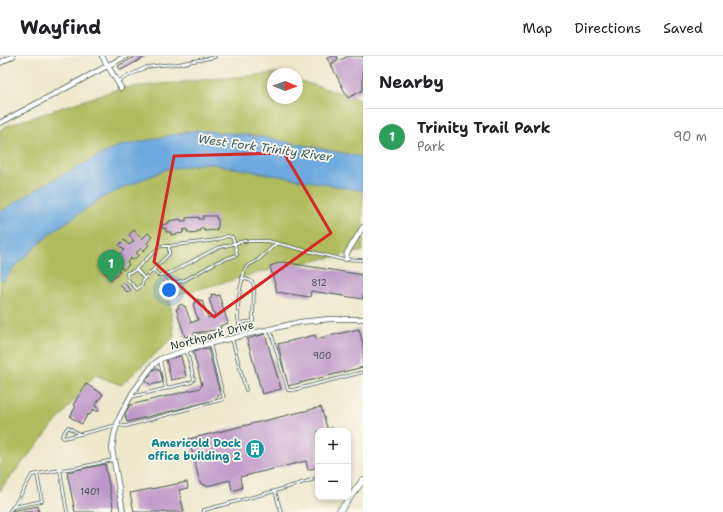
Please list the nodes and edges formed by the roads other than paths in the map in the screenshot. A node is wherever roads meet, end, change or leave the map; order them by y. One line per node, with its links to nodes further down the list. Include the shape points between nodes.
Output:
1 (13, 56): 5 (street)
2 (102, 56): 6 (street)
3 (126, 56): 6 (street)
4 (215, 57): 7 (lane, via 148,67)
5 (0, 63)
6 (108, 66): 7 (street); 9 (street)
7 (116, 81): 8 (street)
8 (120, 88)
9 (0, 124)
10 (363, 227): 14 (street)
11 (277, 243): 12 (lane, via 244,241); 14 (lane); 20 (lane, via 249,265)
12 (235, 244): 13 (lane, via 232,237 227,236 217,240); 18 (lane, via 217,248 170,274); 18 (lane, via 237,255 216,262 186,280 166,285)
13 (170, 246): 16 (lane, via 160,246); 17 (lane, via 169,254)
14 (346, 259): 15 (lane)
15 (363, 260)
16 (136, 269): 19 (lane); 19 (lane, via 127,273 128,280 137,289 142,285)
17 (153, 270): 18 (lane, via 158,275); 19 (lane)
18 (165, 274)
19 (144, 278)
20 (242, 278): 22 (lane, via 238,307); 22 (lane, via 251,280 254,286 253,321)
21 (363, 319): 23 (street, Northpark Drive, via 316,320)
22 (239, 322): 24 (lane)
23 (270, 329): 24 (street, Northpark Drive); 29 (lane, via 288,390)
24 (242, 336): 25 (street, Northpark Drive)
25 (232, 339): 26 (street, Northpark Drive); 31 (lane)
26 (211, 344): 27 (street, Northpark Drive); 27 (lane, via 208,336 198,335 186,340); 33 (lane, via 224,399 126,426)
27 (187, 350): 28 (street, Northpark Drive); 30 (lane, via 194,379 192,382)
28 (160, 359): 30 (lane); 32 (street, Northpark Drive, via 152,365)
29 (363, 372)
30 (166, 389): 32 (lane)
31 (246, 390)
32 (130, 397): 33 (street, Northpark Drive)
33 (117, 425): 34 (lane); 35 (street, Northpark Drive, via 112,449)
34 (79, 434): 34 (lane, via 64,438 62,436 68,427)
35 (114, 459): 36 (lane); 44 (street, Northpark Drive)
36 (60, 470): 37 (lane); 43 (lane)
37 (37, 474): 41 (lane, via 32,475); 41 (lane, via 42,501)
38 (315, 479): 40 (lane)
39 (363, 480): 47 (street)
40 (275, 492): 45 (lane); 46 (lane)
41 (13, 507): 42 (lane)
42 (9, 512)
43 (67, 512)
44 (123, 512)
45 (204, 512)
46 (281, 512)
47 (339, 512)

